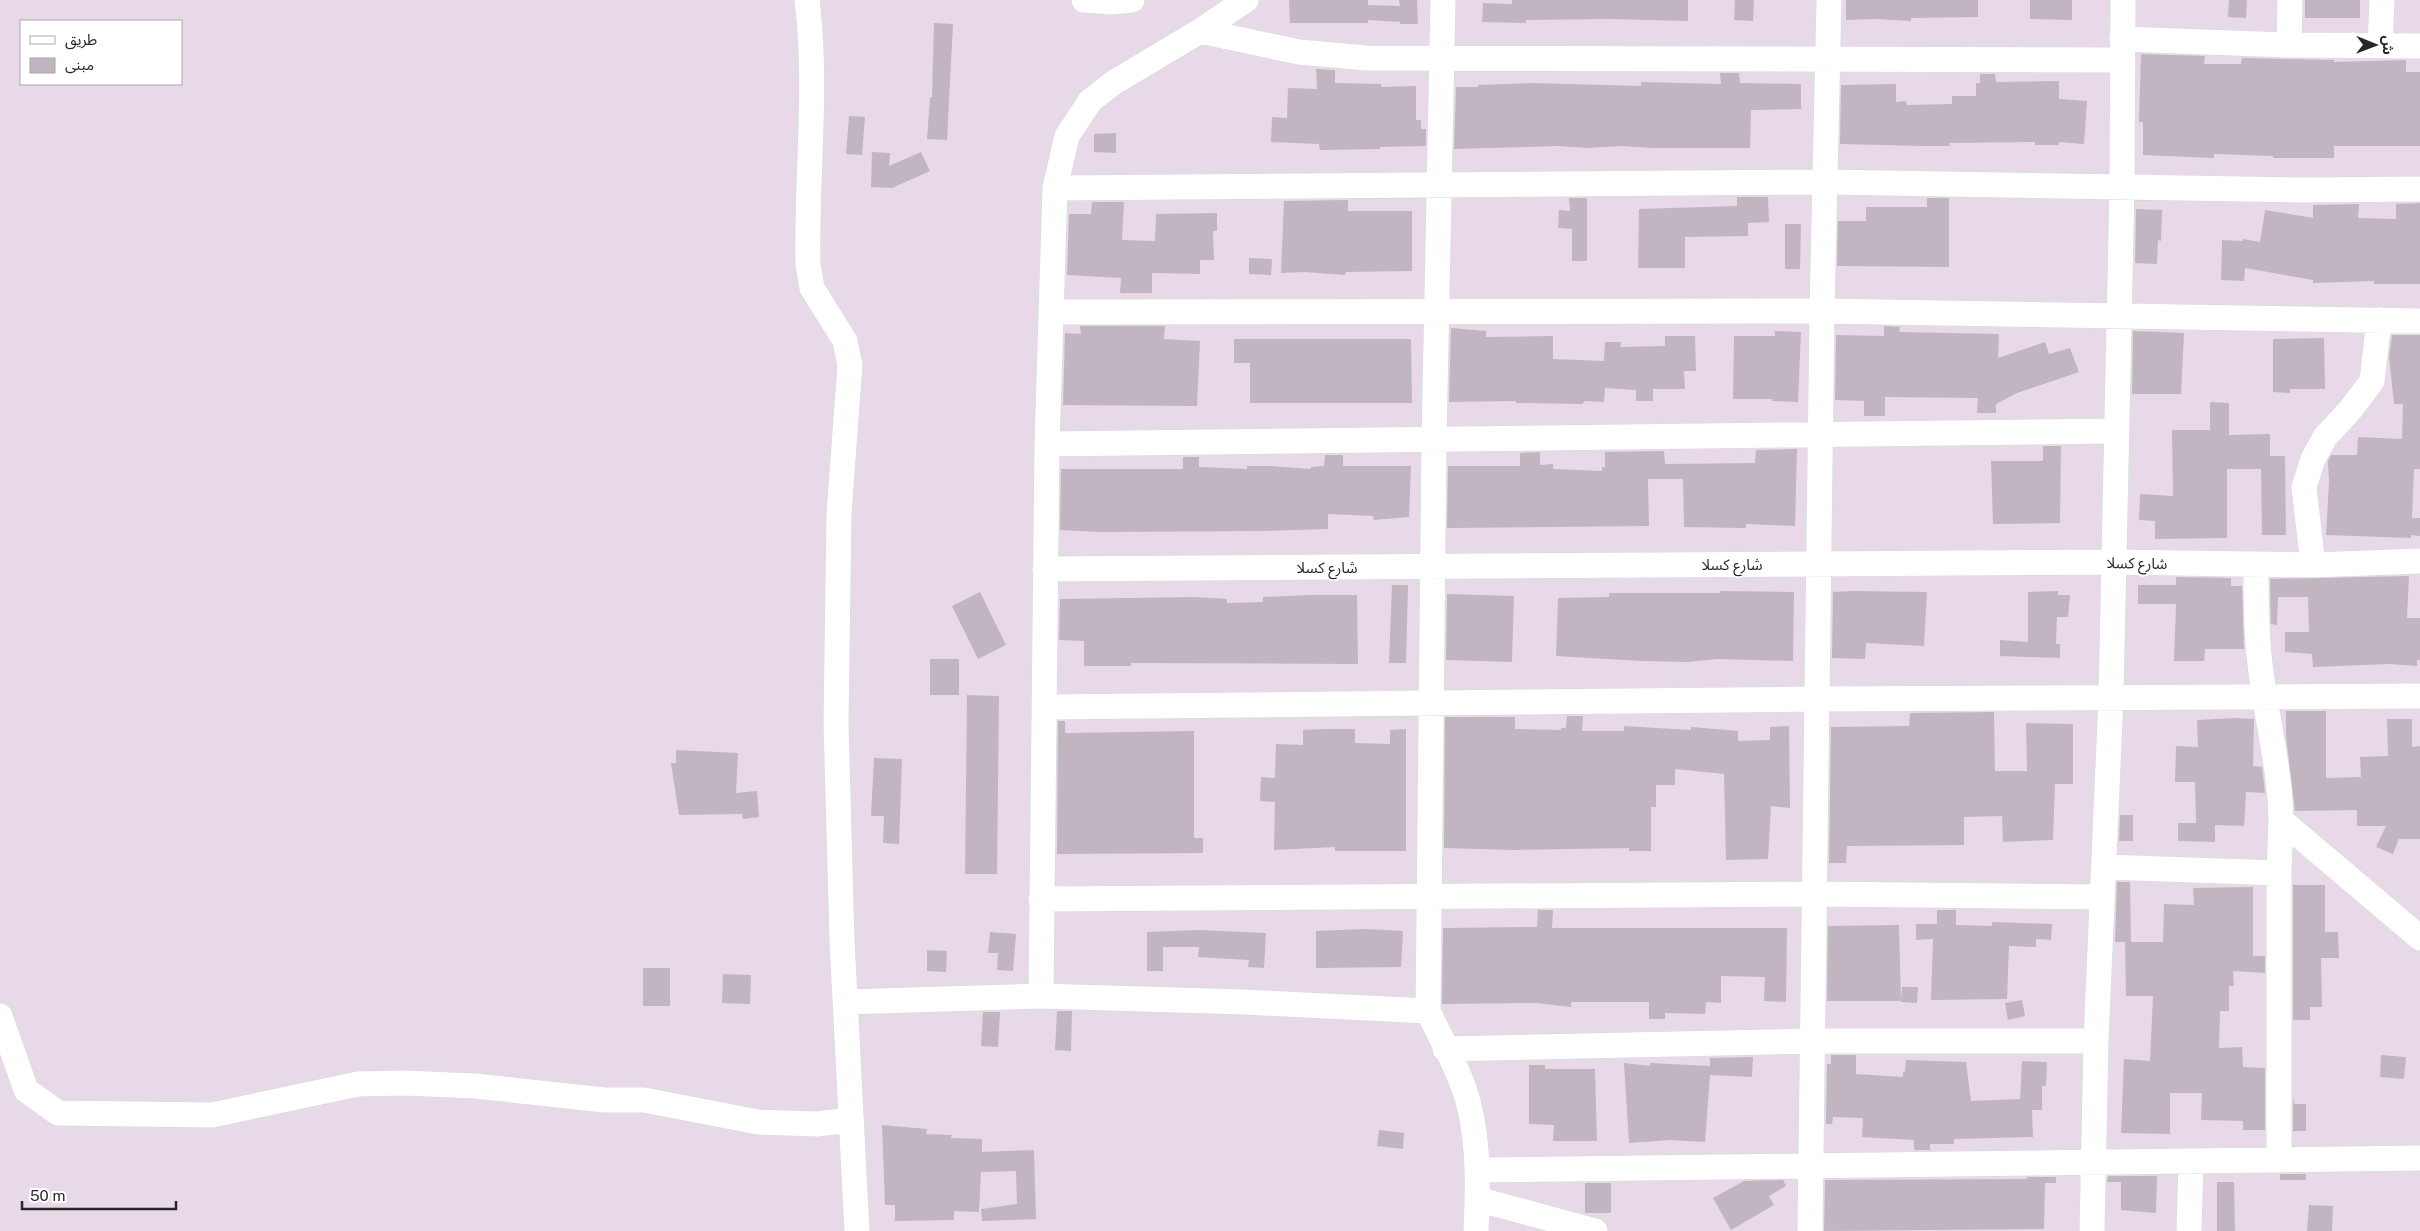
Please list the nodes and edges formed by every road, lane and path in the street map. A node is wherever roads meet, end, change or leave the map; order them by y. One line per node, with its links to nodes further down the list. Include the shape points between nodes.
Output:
1 (807, 0): 54 (street, via 812,86 808,265 812,288 845,341 850,365 839,512 836,723)
2 (1084, 0): 3 (street)
3 (1132, 0)
4 (1246, 0): 10 (street)
5 (1444, 0): 15 (street)
6 (1829, 0): 16 (street)
7 (2123, 0): 14 (street)
8 (2290, 0): 11 (street)
9 (2382, 0): 12 (street)
10 (1200, 31): 15 (street, via 1300,52 1366,58); 20 (street, via 1113,83 1090,101 1067,136)
11 (2289, 45): 12 (street); 14 (street)
12 (2380, 46): 13 (street)
13 (2420, 46)
14 (2122, 49): 16 (street); 19 (street)
15 (1442, 58): 16 (street); 18 (street)
16 (1828, 60): 17 (street)
17 (1826, 182): 18 (street); 19 (street); 22 (street)
18 (1440, 183): 20 (street); 24 (street)
19 (2122, 186): 21 (street); 25 (street)
20 (1055, 188): 23 (street)
21 (2420, 189)
22 (1822, 311): 24 (street); 25 (street); 29 (street)
23 (1051, 312): 24 (street); 31 (street)
24 (1436, 312): 30 (street)
25 (2119, 314): 26 (street); 28 (street)
26 (2379, 320): 27 (street); 36 (street, via 2372,381 2351,410 2325,437 2313,459 2304,487)
27 (2420, 320)
28 (2115, 432): 29 (street); 33 (street)
29 (1822, 436): 30 (street); 34 (street)
30 (1434, 440): 31 (street); 37 (street)
31 (1047, 444): 38 (street)
32 (2420, 561): 36 (street, شارع كسلا)
33 (2113, 562): 34 (street, شارع كسلا); 35 (street, شارع كسلا); 41 (street)
34 (1819, 564): 37 (street, شارع كسلا); 42 (street)
35 (2256, 564): 36 (street, شارع كسلا); 39 (street, via 2256,625)
36 (2313, 565)
37 (1434, 566): 38 (street, شارع كسلا); 43 (street)
38 (1045, 569): 44 (street)
39 (2265, 696): 40 (street); 41 (street); 45 (street, via 2280,784)
40 (2420, 696)
41 (2111, 697): 42 (street); 46 (street)
42 (1818, 698): 43 (street); 48 (street)
43 (1432, 702): 44 (street); 49 (street)
44 (1044, 707): 51 (street)
45 (2281, 820): 47 (street); 52 (street)
46 (2105, 867): 47 (street); 50 (street)
47 (2279, 872): 61 (street)
48 (1815, 894): 49 (street); 50 (street); 57 (street)
49 (1430, 897): 51 (street); 55 (street)
50 (2102, 897): 58 (street)
51 (1042, 899): 53 (street)
52 (2420, 938)
53 (1042, 996): 54 (street); 55 (street)
54 (845, 1002): 60 (street)
55 (1428, 1011): 59 (street)
56 (0, 1016): 60 (street, via 26,1090 58,1114 212,1114 358,1084 404,1083 475,1086 604,1100 644,1100 758,1122 818,1124)
57 (1811, 1041): 58 (street); 59 (street); 65 (street)
58 (2096, 1041): 63 (street)
59 (1445, 1049): 66 (street, via 1469,1104)
60 (851, 1120): 68 (street)
61 (2279, 1158): 62 (street); 64 (street)
62 (2420, 1158)
63 (2094, 1160): 64 (street); 65 (street); 72 (street)
64 (2191, 1161): 73 (street)
65 (1812, 1167): 66 (street); 71 (street)
66 (1478, 1170): 67 (street)
67 (1477, 1199): 69 (street); 70 (street)
68 (857, 1231)
69 (1476, 1231)
70 (1595, 1231)
71 (1810, 1231)
72 (2092, 1231)
73 (2189, 1231)

